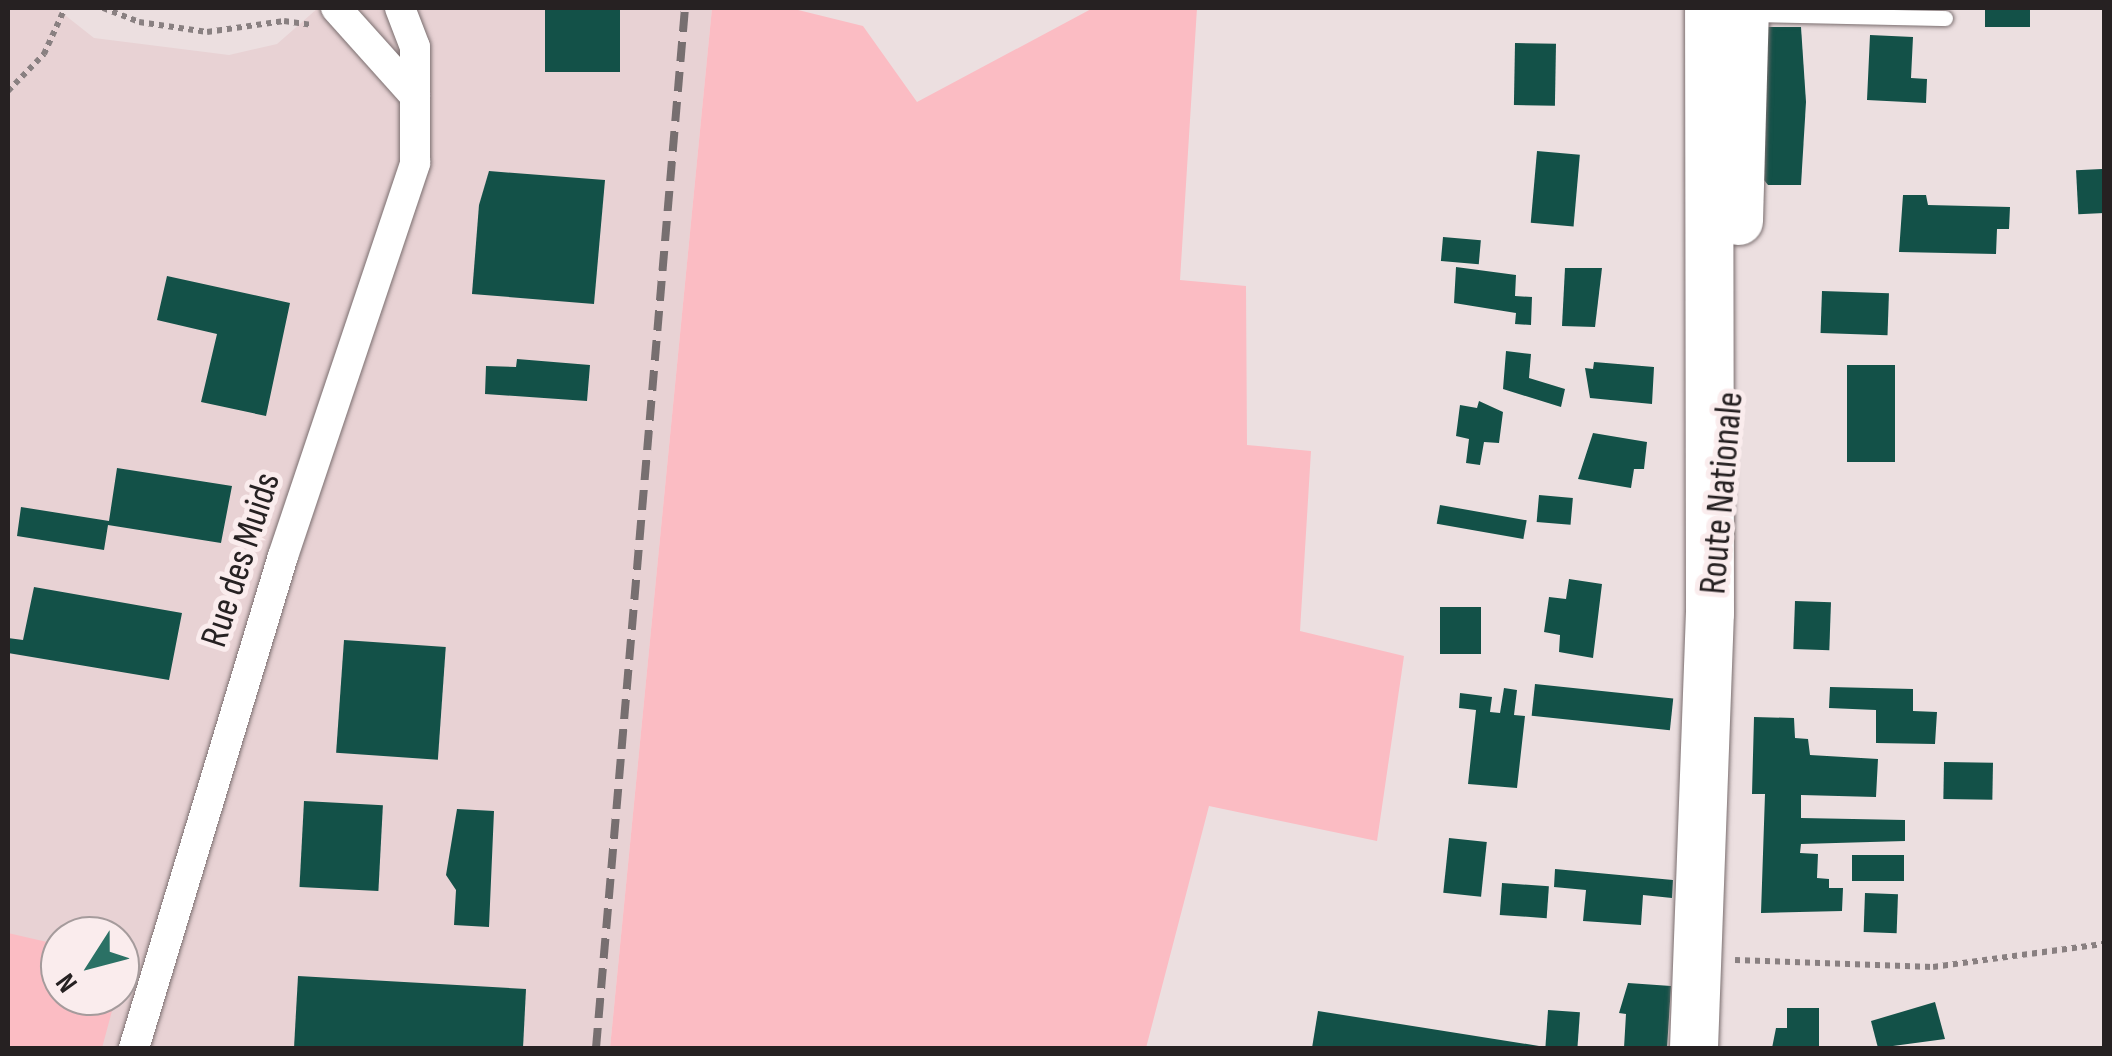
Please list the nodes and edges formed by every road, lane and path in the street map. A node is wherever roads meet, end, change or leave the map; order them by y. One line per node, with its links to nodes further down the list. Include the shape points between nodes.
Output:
1 (65, 8): 7 (path, via 44,54)
2 (103, 8): 5 (path, via 140,22 207,32)
3 (400, 8): 8 (street, Rue des Muids, via 415,46)
4 (1732, 10): 6 (lane); 10 (main road, Route Nationale)
5 (329, 18): 8 (street)
6 (1944, 18)
7 (8, 91)
8 (415, 96): 11 (street, Rue des Muids, via 415,163 283,556)
9 (2104, 944): 10 (path, via 1934,967)
10 (1699, 958): 12 (main road, Route Nationale)
11 (134, 1048)
12 (1694, 1048)

